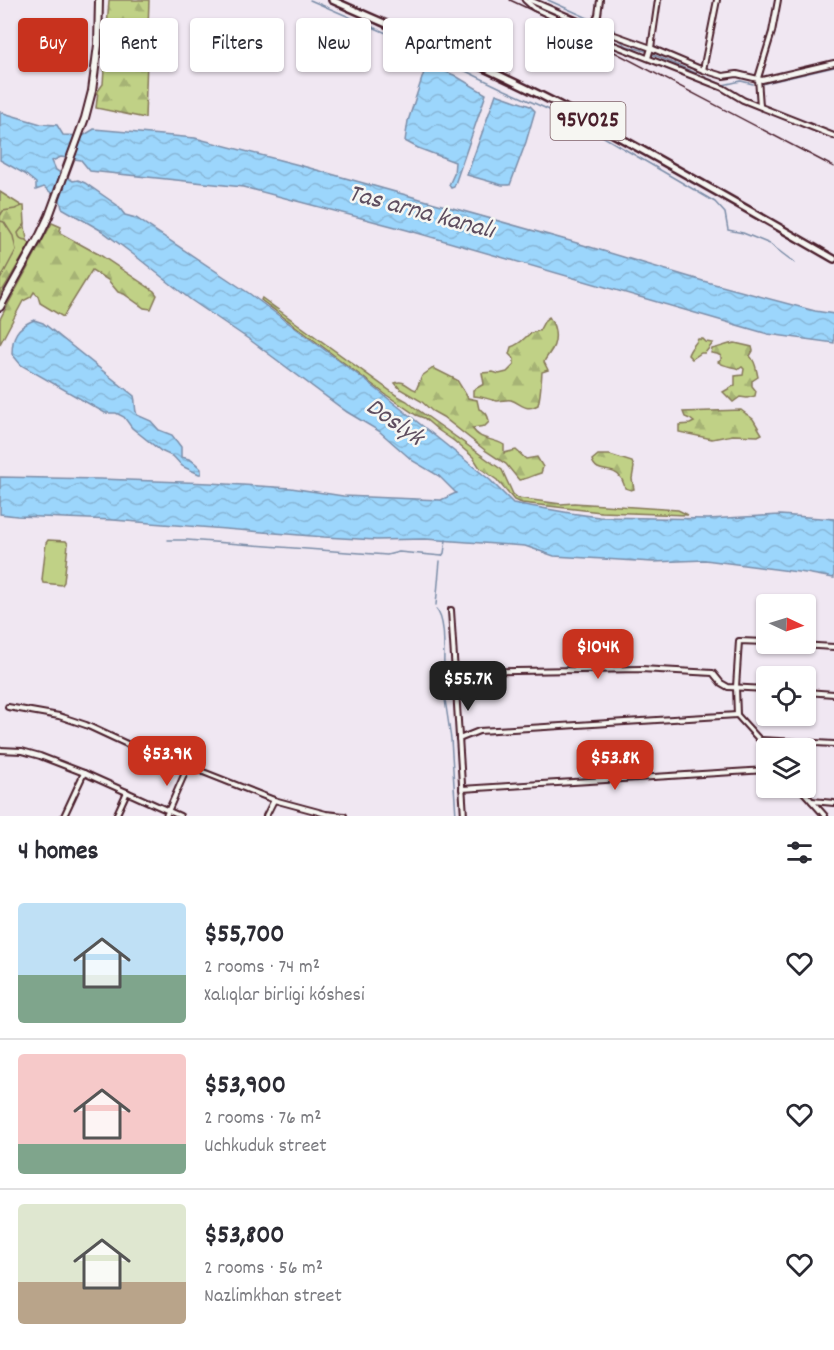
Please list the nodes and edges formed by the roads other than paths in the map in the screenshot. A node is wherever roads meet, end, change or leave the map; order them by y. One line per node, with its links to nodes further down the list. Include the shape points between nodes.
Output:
1 (99, 0): 23 (highway, via 92,91 80,132 40,235)
2 (332, 0): 22 (main road, 95V025, via 552,101)
3 (525, 0): 10 (street)
4 (530, 0): 9 (street)
5 (600, 0): 12 (street)
6 (658, 0): 15 (street)
7 (717, 0): 18 (street)
8 (778, 0): 19 (street)
9 (542, 2): 11 (street)
10 (556, 18)
11 (574, 18)
12 (596, 18)
13 (614, 35): 15 (street)
14 (614, 44): 16 (street)
15 (651, 48): 16 (street); 18 (street)
16 (648, 59): 20 (street)
17 (834, 63): 19 (street)
18 (703, 70): 19 (street, via 723,76)
19 (758, 78): 20 (street)
20 (760, 106): 21 (street)
21 (834, 136)
22 (834, 259)
23 (0, 307)
24 (451, 610): 28 (street)
25 (756, 642): 29 (street, via 739,641)
26 (816, 646): 27 (street)
27 (834, 647)
28 (455, 672): 29 (street, via 641,669 712,673 721,683); 36 (street)
29 (736, 687): 30 (street); 34 (street)
30 (756, 688)
31 (816, 693): 32 (street)
32 (834, 694)
33 (8, 708): 40 (street, via 59,716)
34 (736, 715): 35 (street); 36 (street, via 479,731)
35 (758, 738)
36 (459, 739): 43 (street)
37 (816, 743): 38 (street)
38 (834, 744)
39 (0, 750): 42 (street, via 22,751)
40 (188, 766): 46 (street); 49 (street)
41 (756, 771): 43 (street)
42 (84, 773): 44 (street); 50 (street)
43 (462, 789): 56 (street)
44 (127, 792): 49 (street); 51 (street)
45 (809, 798): 47 (street)
46 (274, 800): 54 (street); 55 (street)
47 (812, 801): 48 (street); 57 (street)
48 (834, 802)
49 (168, 810): 52 (street); 53 (street)
50 (64, 816)
51 (116, 816)
52 (166, 816)
53 (180, 816)
54 (266, 816)
55 (344, 816)
56 (464, 816)
57 (825, 816)

